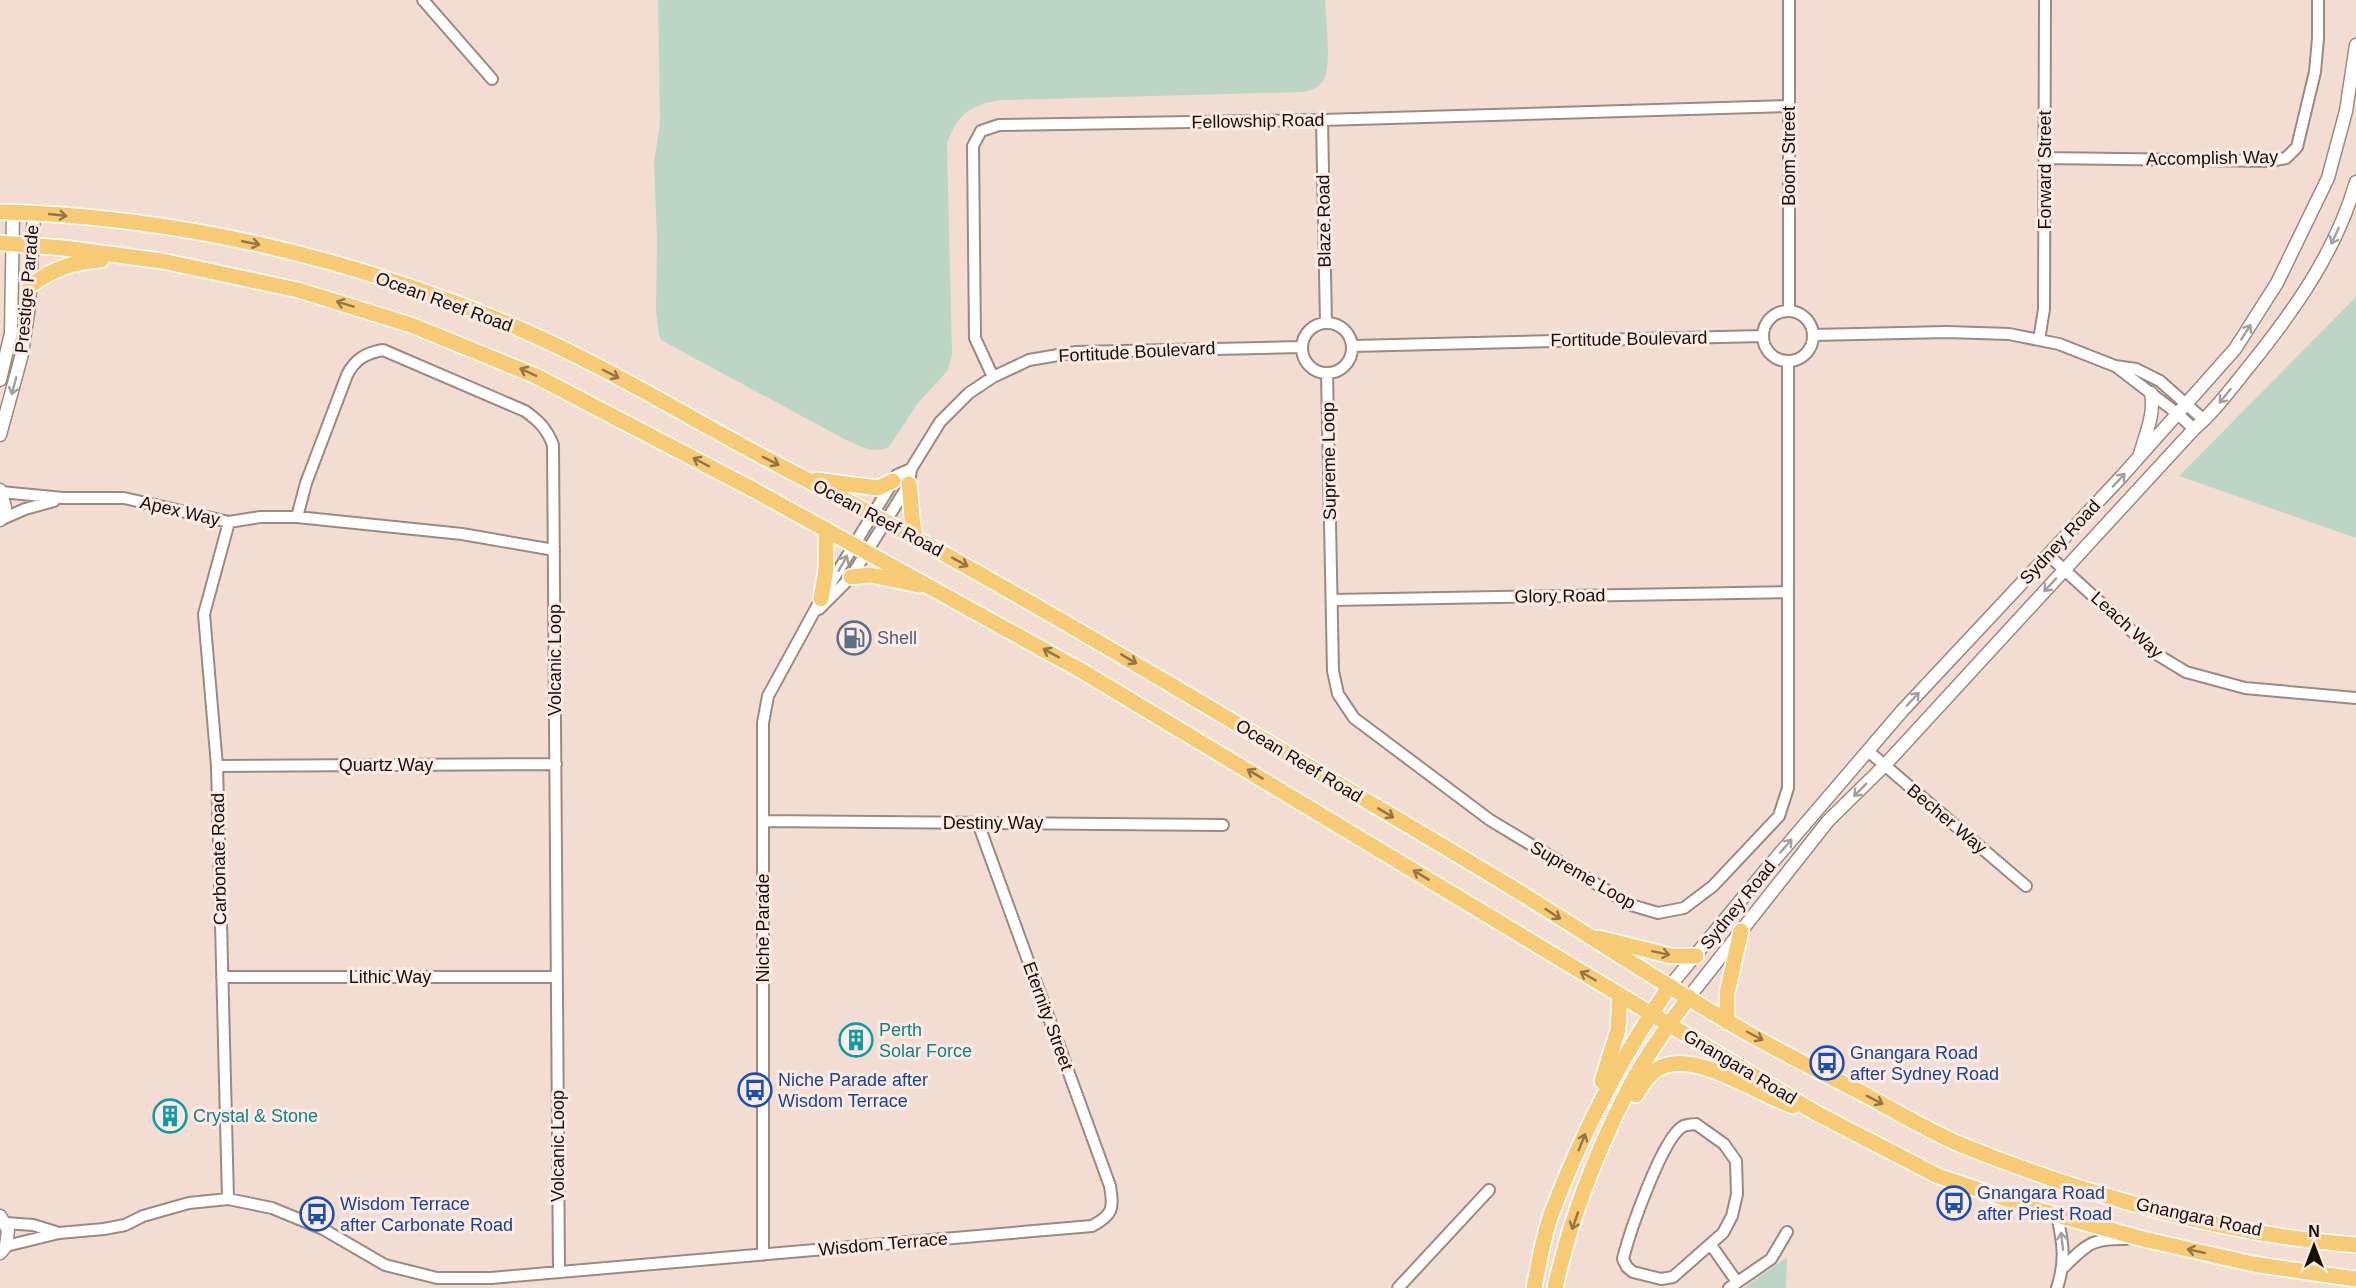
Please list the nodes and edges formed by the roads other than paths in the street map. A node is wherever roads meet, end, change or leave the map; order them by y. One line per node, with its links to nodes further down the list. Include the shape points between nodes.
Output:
1 (423, 0): 6 (street)
2 (1790, 0): 7 (street, Boom Street)
3 (2045, 0): 9 (street, Forward Street)
4 (2318, 0): 9 (street, Accomplish Way, via 2315,72 2297,147 2286,158)
5 (2356, 45): 30 (street, Sydney Road, one-way to 5, via 2235,349 2277,283 2328,178 2346,111)
6 (492, 79)
7 (1789, 106): 8 (street, Fellowship Road); 17 (street, Boom Street)
8 (1322, 120): 18 (street, Blaze Road); 27 (street, Fellowship Road, via 999,124 981,131 973,146 975,338)
9 (2045, 158): 21 (street, Forward Street)
10 (2356, 182): 32 (street, Sydney Road, one-way to 32, via 2348,210 2306,291)
11 (6, 212): 12 (main road, Ocean Reef Road); 13 (street, Prestige Parade)
12 (34, 213): 14 (street, Prestige Parade); 37 (main road, Ocean Reef Road, one-way to 37, via 170,228 251,242 399,284 521,330)
13 (6, 244): 14 (main road, Ocean Reef Road); 28 (street, Prestige Parade, via 11,333)
14 (32, 245): 15 (main road, Ocean Reef Road); 16 (street, Prestige Parade)
15 (137, 258): 16 (main road, via 62,266); 45 (main road, Ocean Reef Road, one-way to 15, via 585,400 482,352 298,290)
16 (30, 286): 34 (street, Prestige Parade, one-way to 34, via 22,354)
17 (1789, 311): 19 (street, via 1807,319); 20 (street, via 1768,320)
18 (1326, 323): 22 (street, via 1345,330); 23 (street, via 1308,331)
19 (1813, 335): 21 (street, via 1947,332 2009,334); 24 (street, via 1809,350)
20 (1762, 336): 22 (street, Fortitude Boulevard); 24 (street, via 1773,357)
21 (2039, 340): 25 (street)
22 (1352, 346): 26 (street, via 1348,361 1335,372)
23 (1301, 347): 26 (street, via 1312,368); 27 (street, Fortitude Boulevard, via 1076,352 1029,360)
24 (1788, 361): 53 (street, Supreme Loop)
25 (2115, 366): 29 (street); 30 (street, via 2136,369 2160,381)
26 (1327, 373): 55 (street, Supreme Loop)
27 (993, 377): 36 (street, Fortitude Boulevard, via 969,393 940,422)
28 (0, 380)
29 (2151, 393): 31 (street); 35 (street, via 2154,406)
30 (2187, 403): 31 (street, Sydney Road); 32 (street)
31 (2178, 414): 33 (street); 35 (street, Sydney Road)
32 (2204, 420): 33 (street, Sydney Road)
33 (2194, 429): 50 (street, Sydney Road)
34 (0, 435)
35 (2138, 458): 49 (street, Sydney Road, one-way to 35)
36 (910, 476): 38 (street, Fortitude Boulevard, via 897,475); 41 (street, Fortitude Boulevard); 46 (main road, via 911,518)
37 (804, 478): 38 (main road, via 870,488); 41 (main road, Ocean Reef Road)
38 (893, 481): 41 (street, Fortitude Boulevard)
39 (1, 491): 40 (street, Apex Way); 43 (street, via 5,507)
40 (63, 498): 43 (street, Apex Way); 44 (street, Apex Way, via 124,498)
41 (879, 517): 46 (main road, Ocean Reef Road); 47 (street, Niche Parade)
42 (297, 518): 44 (street, Apex Way, via 260,517); 48 (street, Apex Way, via 462,534); 48 (street, Volcanic Loop, via 306,483 351,366 371,352 383,350 525,411 541,423 553,445)
43 (0, 520)
44 (229, 522): 60 (street, Carbonate Road, via 204,614)
45 (825, 529): 47 (main road, Ocean Reef Road); 54 (main road, via 826,569)
46 (916, 538): 67 (main road, Ocean Reef Road, one-way to 67, via 1090,635)
47 (860, 548): 51 (street, Niche Parade); 52 (main road, Ocean Reef Road); 54 (street, Niche Parade, one-way to 47)
48 (554, 550): 59 (street, Volcanic Loop)
49 (2048, 555): 50 (street, Leach Way); 58 (street, Sydney Road, one-way to 49)
50 (2064, 569): 57 (street, Leach Way, via 2158,655 2186,672 2245,688); 61 (street, Sydney Road, one-way to 61)
51 (851, 577): 52 (main road, via 870,575); 56 (street, Niche Parade)
52 (930, 587): 72 (main road, Ocean Reef Road, one-way to 52, via 1123,695)
53 (1788, 592): 55 (street, Glory Road); 55 (street, Supreme Loop, via 1788,788 1779,816 1713,886 1684,908 1658,914 1630,905 1490,820 1354,718 1338,694 1333,671)
54 (821, 599): 56 (street, Niche Parade)
55 (1332, 600)
56 (814, 614): 62 (street, Niche Parade, via 768,696 763,723)
57 (2356, 698)
58 (1868, 751): 61 (street, Becher Way); 68 (street, Sydney Road, one-way to 58)
59 (556, 764): 60 (street, Quartz Way); 70 (street, Volcanic Loop)
60 (217, 766): 69 (street, Carbonate Road)
61 (1884, 766): 65 (street, Becher Way); 66 (street, Sydney Road, one-way to 66, via 1828,821)
62 (763, 821): 63 (street, Destiny Way); 91 (street, Niche Parade)
63 (978, 823): 64 (street, Destiny Way); 82 (street, Eternity Street, via 1110,1186)
64 (1223, 825)
65 (2026, 886)
66 (1741, 931): 73 (street, Sydney Road); 75 (main road, via 1727,993)
67 (1585, 935): 68 (main road, one-way to 68, via 1671,956); 71 (main road, Ocean Reef Road)
68 (1696, 956): 71 (street, Sydney Road)
69 (222, 977): 70 (street, Lithic Way); 81 (street, Carbonate Road)
70 (557, 977): 93 (street, Volcanic Loop)
71 (1670, 986): 73 (main road, Ocean Reef Road); 74 (main road)
72 (1620, 995): 74 (main road, Ocean Reef Road); 77 (main road, via 1618,1029)
73 (1689, 997): 75 (main road, Gnangara Road); 76 (main road, Gnangara Road)
74 (1651, 1014): 76 (main road, Ocean Reef Road); 77 (main road)
75 (1727, 1022): 89 (main road, Gnangara Road, one-way to 89, via 1960,1144 2087,1190 2206,1222)
76 (1669, 1024): 78 (main road, Gnangara Road); 79 (main road, Gnangara Road, via 1626,1094)
77 (1596, 1108): 97 (main road, one-way to 77, via 1551,1214)
78 (1816, 1113): 79 (main road, via 1774,1100 1723,1074 1677,1062 1657,1068 1646,1078); 83 (main road, Gnangara Road, via 1957,1184)
79 (1594, 1166): 98 (main road, Gnangara Road, one-way to 98, via 1560,1262)
80 (1489, 1190): 96 (street)
81 (228, 1199): 85 (street, Wisdom Terrace, via 189,1203 104,1230); 93 (street, Wisdom Terrace, via 272,1208 323,1229 385,1265 437,1278)
82 (1111, 1210): 91 (street, Wisdom Terrace, via 1105,1219 1092,1226)
83 (2057, 1215): 87 (main road, Gnangara Road); 92 (street, one-way to 83)
84 (3, 1219): 85 (street); 90 (street, via 8,1230)
85 (59, 1233): 90 (street)
86 (1787, 1233): 95 (street, via 1771,1259)
87 (2143, 1239): 92 (street, via 2095,1240); 94 (main road, Gnangara Road, one-way to 87, via 2253,1264)
88 (1711, 1245): 88 (street, via 1723,1233 1731,1216 1737,1194 1736,1161 1724,1144 1696,1124 1683,1125 1659,1161 1623,1259 1633,1272 1661,1279 1673,1277); 95 (street)
89 (2356, 1245)
90 (3, 1249)
91 (763, 1255): 93 (street, Wisdom Terrace)
92 (2064, 1267): 99 (street)
93 (559, 1272)
94 (2356, 1279)
95 (1733, 1285)
96 (1398, 1288)
97 (1534, 1288)
98 (1555, 1288)
99 (2057, 1288)

